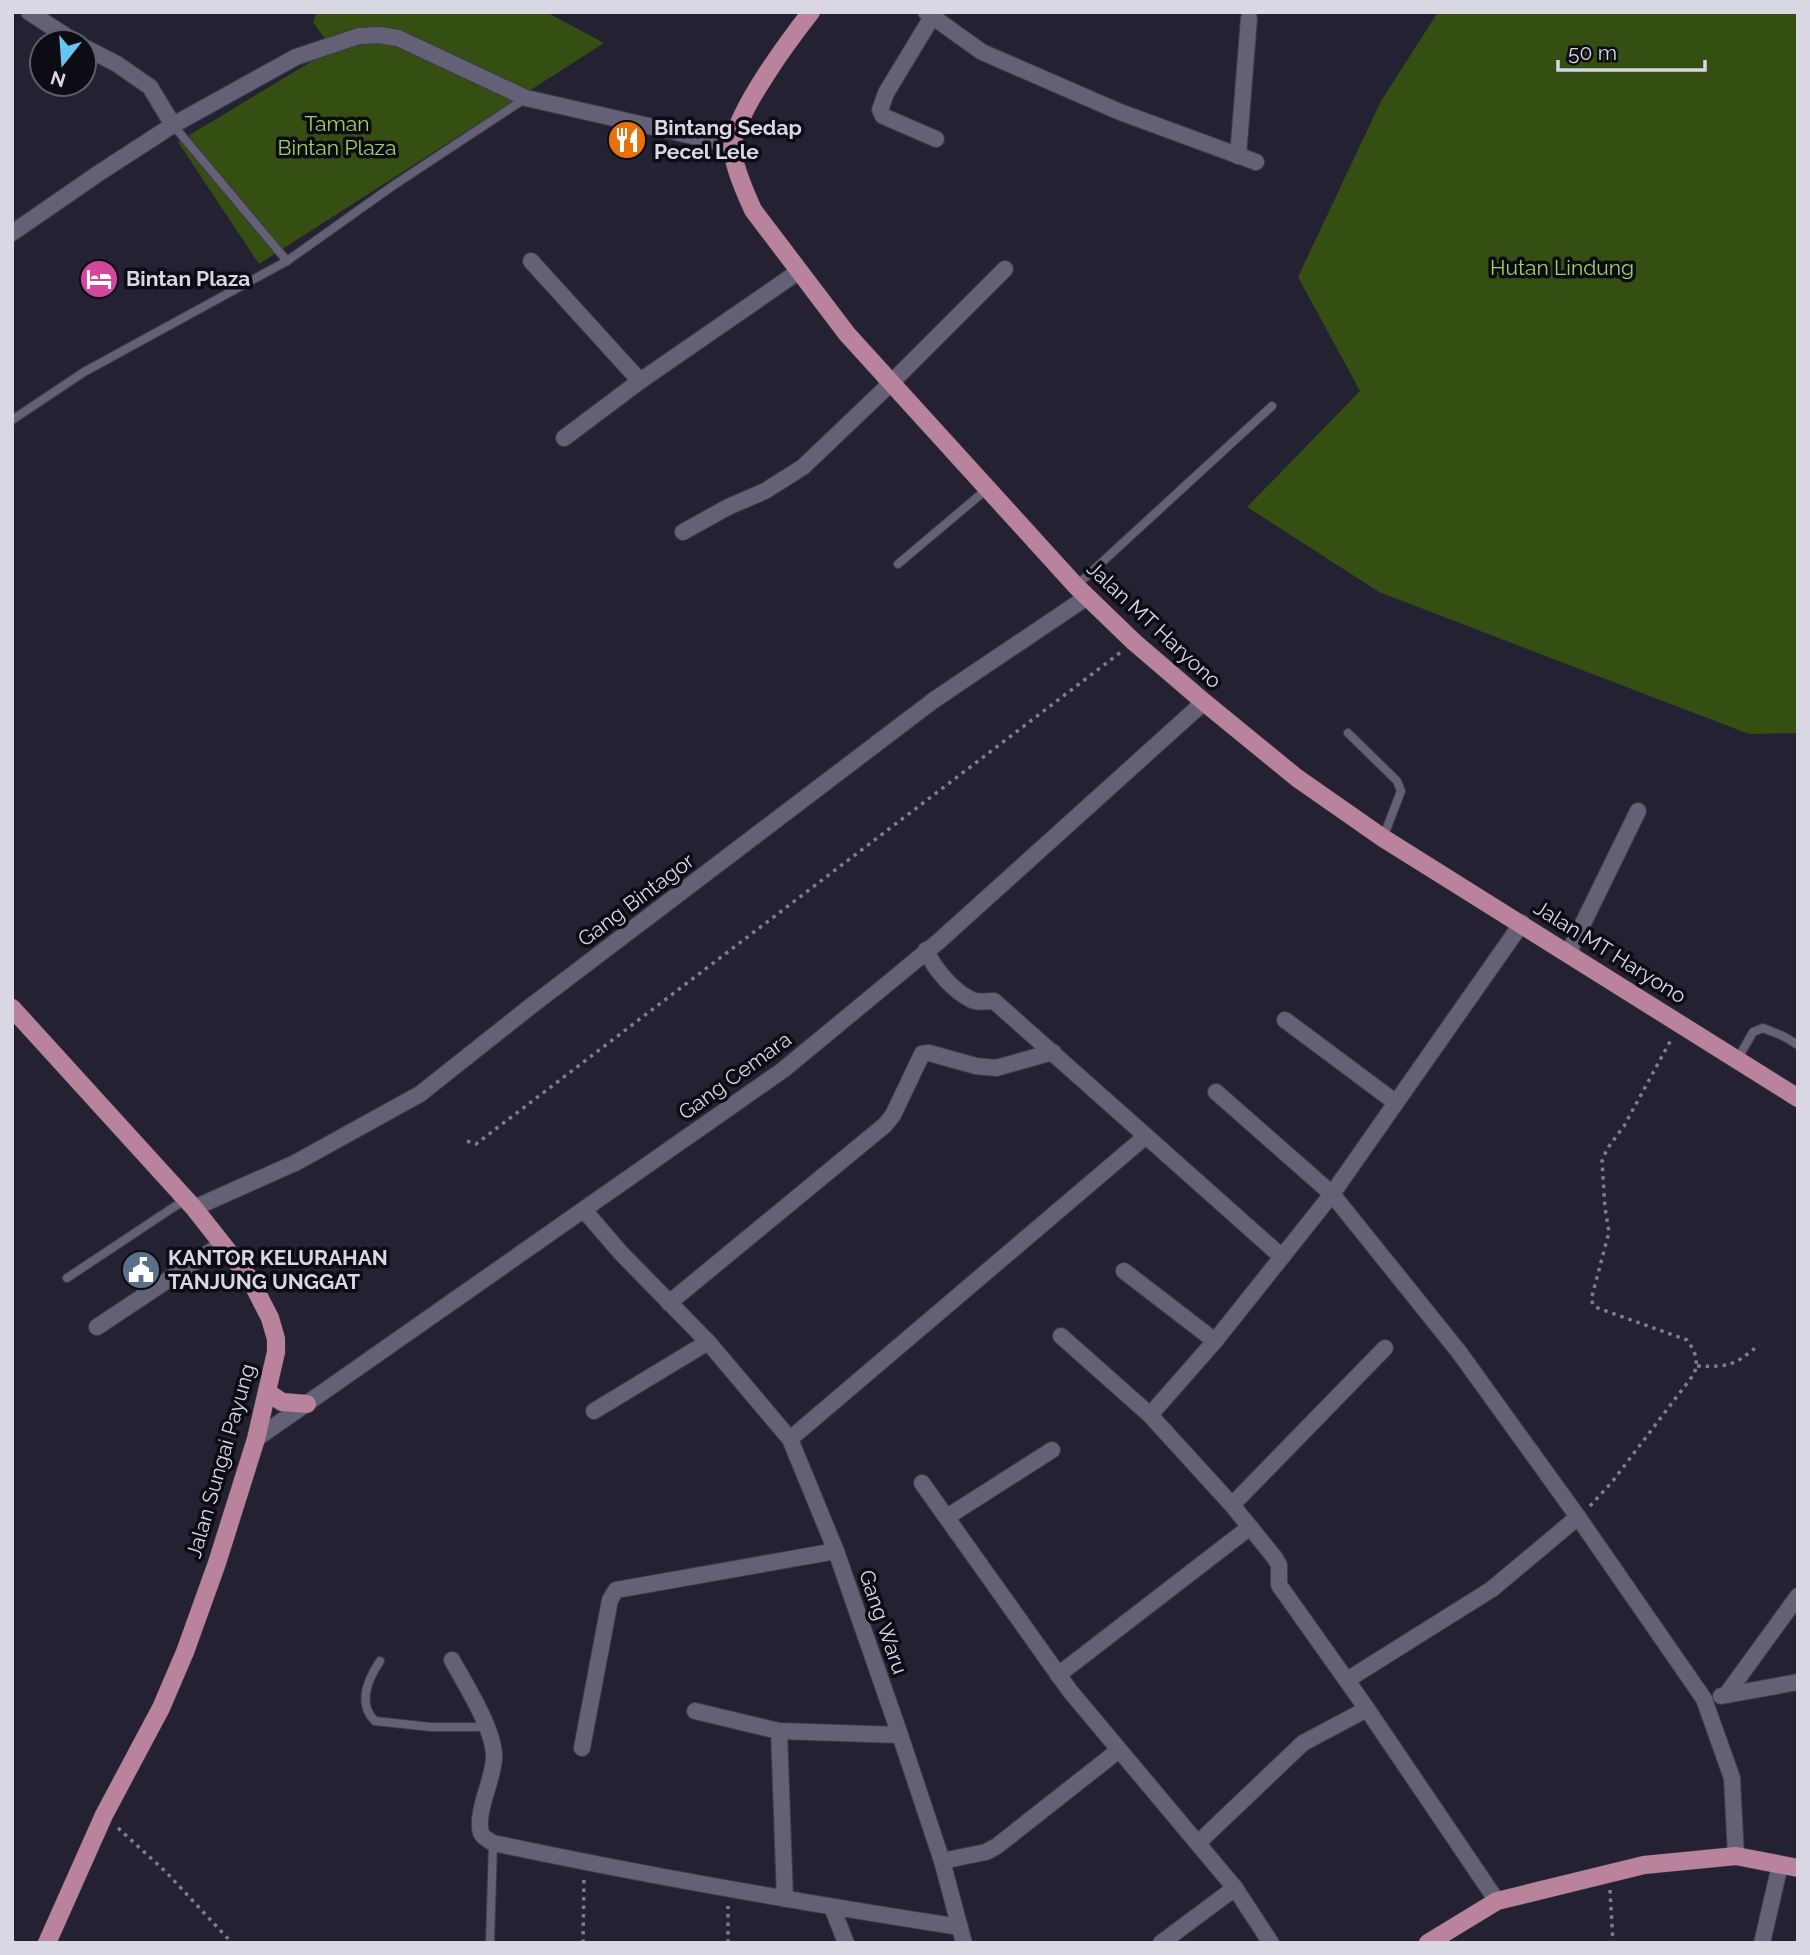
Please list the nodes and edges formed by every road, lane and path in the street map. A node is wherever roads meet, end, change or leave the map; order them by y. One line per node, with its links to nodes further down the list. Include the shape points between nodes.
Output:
1 (29, 12): 5 (street)
2 (811, 12): 10 (main road, via 746,110)
3 (929, 14): 9 (street, via 880,110 883,116); 11 (street, via 982,52 1119,112)
4 (1249, 18): 11 (street)
5 (53, 28)
6 (98, 54): 8 (street, via 150,87)
7 (526, 98): 8 (street, via 398,38 359,36 296,57); 10 (street); 14 (lane)
8 (173, 125): 13 (street); 14 (lane)
9 (936, 139)
10 (732, 145): 17 (main road, Jalan MT Haryono, via 753,210)
11 (1238, 156): 12 (street)
12 (1256, 162)
13 (12, 233)
14 (287, 261): 21 (lane, via 84,372)
15 (531, 261): 18 (street)
16 (1005, 268): 19 (street)
17 (798, 272): 18 (street); 19 (main road, Jalan MT Haryono)
18 (640, 382): 22 (street)
19 (891, 383): 23 (main road, Jalan MT Haryono); 24 (street, via 803,467)
20 (1272, 407): 26 (lane)
21 (13, 417)
22 (564, 438)
23 (988, 489): 25 (lane); 26 (main road, Jalan MT Haryono)
24 (683, 533)
25 (898, 564)
26 (1081, 591): 27 (main road, Jalan MT Haryono); 47 (street, Gang Bintagor, via 420,1094 295,1163)
27 (1134, 642): 28 (main road, Jalan MT Haryono); 45 (path, via 477,1144)
28 (1204, 702): 31 (main road, Jalan MT Haryono, via 1297,778); 33 (street, Gang Cemara)
29 (1348, 733): 31 (lane, via 1397,781 1401,791)
30 (1638, 811): 34 (street)
31 (1383, 838): 32 (main road, Jalan MT Haryono)
32 (1522, 923): 34 (main road, Jalan MT Haryono); 43 (street)
33 (926, 950): 39 (street, via 931,962 957,989 974,1001 994,1001); 48 (street, Gang Cemara, via 783,1070)
34 (1568, 954): 37 (main road, Jalan MT Haryono)
35 (12, 1008): 47 (main road, Jalan Sungai Payung)
36 (1285, 1020): 43 (street)
37 (1680, 1024): 40 (main road, Jalan MT Haryono); 60 (path, via 1602,1161 1609,1232 1591,1300 1595,1307 1687,1340)
38 (1798, 1045): 40 (lane, via 1763,1028 1753,1032)
39 (1053, 1052): 44 (street); 53 (street, via 996,1068 922,1054 893,1115 880,1130)
40 (1737, 1060): 42 (main road, Jalan MT Haryono)
41 (1216, 1092): 46 (street)
42 (1798, 1098)
43 (1395, 1102): 46 (street)
44 (1146, 1136): 50 (street); 65 (street)
45 (467, 1141)
46 (1332, 1194): 50 (street); 71 (street, via 1459,1352)
47 (190, 1204): 49 (main road, Jalan Sungai Payung); 52 (lane)
48 (584, 1210): 53 (street); 62 (street, Gang Cemara)
49 (222, 1244): 54 (street); 61 (main road, Jalan Sungai Payung, via 250,1279 270,1318 276,1339)
50 (1282, 1257): 56 (street)
51 (1124, 1271): 56 (street)
52 (67, 1278)
53 (669, 1303): 57 (street, Gang Waru)
54 (97, 1327)
55 (1061, 1336): 64 (street)
56 (1214, 1341): 64 (street)
57 (708, 1342): 63 (street); 65 (street, Gang Waru)
58 (1759, 1345): 60 (path, via 1737,1363)
59 (1385, 1348): 69 (street)
60 (1697, 1366): 71 (path, via 1612,1482)
61 (267, 1392): 62 (main road, via 282,1402); 66 (main road, Jalan Sungai Payung)
62 (307, 1405): 66 (street, Gang Cemara)
63 (594, 1411)
64 (1150, 1415): 69 (street)
65 (790, 1438): 73 (street, Gang Waru)
66 (256, 1439): 89 (main road, Jalan Sungai Payung, via 185,1652)
67 (1052, 1450): 70 (street)
68 (922, 1483): 70 (street)
69 (1232, 1504): 72 (street)
70 (947, 1517): 77 (street)
71 (1578, 1517): 78 (street, via 1492,1589); 81 (street)
72 (1250, 1527): 77 (street); 78 (street, via 1279,1563 1279,1585)
73 (836, 1551): 86 (street, Gang Waru); 87 (street, via 616,1590 610,1600)
74 (1798, 1596): 80 (street)
75 (452, 1660): 84 (street)
76 (380, 1661): 84 (lane, via 365,1696 366,1710 375,1721)
77 (1058, 1675): 88 (street)
78 (1347, 1680): 82 (street)
79 (1798, 1682): 80 (street)
80 (1726, 1695): 81 (street)
81 (1704, 1699): 92 (street, via 1732,1778)
82 (1367, 1709): 91 (street, via 1303,1743); 100 (street)
83 (695, 1711): 85 (street)
84 (486, 1727): 90 (street, via 494,1762 481,1832)
85 (779, 1731): 86 (street); 99 (street)
86 (900, 1735): 93 (street, Gang Waru)
87 (582, 1748)
88 (1119, 1749): 91 (street); 93 (street, via 997,1846)
89 (104, 1815): 103 (main road, Jalan Sungai Payung); 104 (path, via 166,1872)
90 (493, 1843): 94 (street); 105 (lane)
91 (1198, 1843): 98 (street)
92 (1736, 1856): 95 (main road); 96 (main road, via 1644,1865)
93 (942, 1861): 102 (street, Gang Waru)
94 (584, 1863): 97 (street); 106 (path)
95 (1789, 1867): 113 (street)
96 (1609, 1874): 100 (main road); 112 (path)
97 (728, 1888): 99 (street); 107 (path)
98 (1236, 1888): 109 (street); 110 (street)
99 (785, 1899): 101 (street)
100 (1497, 1901): 111 (main road)
101 (832, 1908): 102 (street); 108 (street)
102 (962, 1935)
103 (47, 1943)
104 (232, 1943)
105 (490, 1943)
106 (583, 1943)
107 (728, 1943)
108 (846, 1943)
109 (1161, 1943)
110 (1271, 1943)
111 (1427, 1943)
112 (1613, 1943)
113 (1762, 1943)

